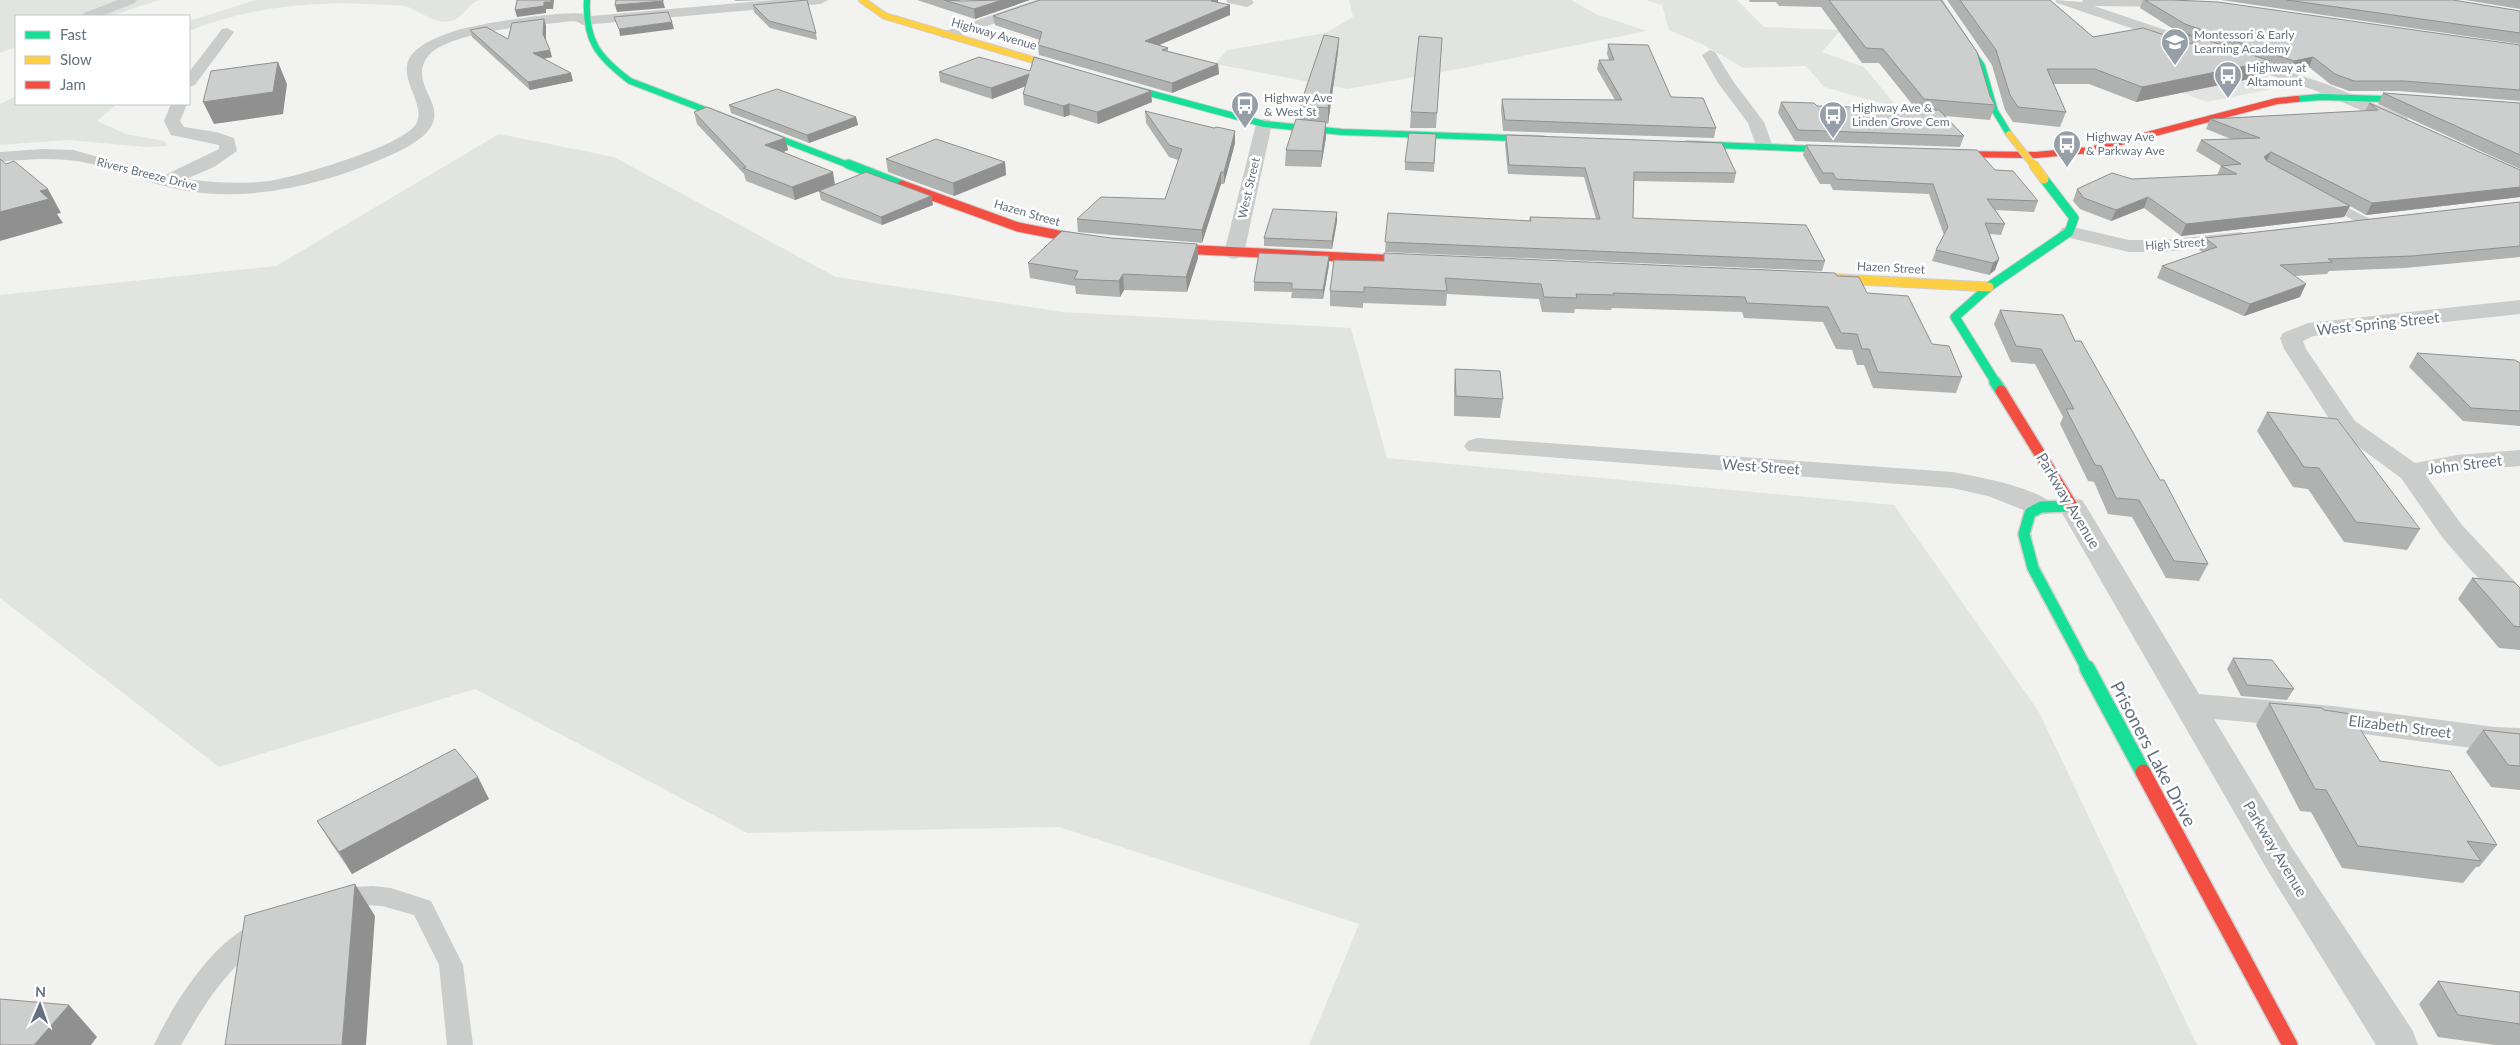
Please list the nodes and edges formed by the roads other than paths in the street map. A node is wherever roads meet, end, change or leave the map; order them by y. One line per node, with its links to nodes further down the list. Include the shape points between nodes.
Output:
1 (130, 0): 11 (street)
2 (821, 0): 10 (street, Rivers Breeze Drive)
3 (862, 0): 13 (street, Highway Avenue, via 885,16)
4 (1049, 0): 13 (street)
5 (1233, 0): 8 (street)
6 (1938, 0): 35 (street, bridge, via 1982,66 1995,112 2074,218)
7 (2064, 1): 9 (street); 14 (street)
8 (1247, 3)
9 (2190, 3)
10 (585, 12): 31 (street, Rivers Breeze Drive, via 465,33 425,49 415,60 414,71 427,118 422,128 404,141 371,156 298,181 220,188); 37 (street, Hazen Street, via 592,45 604,64 630,82 1018,227)
11 (92, 15)
12 (228, 32): 18 (street)
13 (947, 35): 17 (street, Highway Avenue)
14 (2174, 38): 15 (lane); 20 (street)
15 (2142, 39)
16 (1710, 55): 27 (street, via 1726,83 1756,122)
17 (1080, 74)
18 (190, 81)
19 (1109, 82): 23 (street)
20 (2346, 97): 21 (street); 24 (street); 29 (street, via 2299,98 2257,105 2090,150 2062,154)
21 (2426, 101)
22 (180, 105): 31 (street, via 172,121 177,130 190,135 218,137 228,142 228,151)
23 (1264, 124): 25 (street, via 1350,132); 39 (street, West Street)
24 (2412, 126)
25 (1550, 139)
26 (1677, 144): 27 (street)
27 (1764, 147): 28 (street)
28 (1854, 150)
29 (1934, 154)
30 (0, 157): 31 (street, Rivers Breeze Drive, via 82,157)
31 (167, 182)
32 (2318, 196): 33 (lane)
33 (2378, 222): 34 (street)
34 (2340, 226)
35 (2069, 232): 36 (street, High Street, via 2128,246 2163,246); 42 (street, Parkway Avenue)
36 (2256, 236)
37 (1103, 244)
38 (1150, 247): 39 (street)
39 (1234, 252): 40 (street)
40 (1432, 261)
41 (1807, 278): 42 (street, Hazen Street)
42 (1989, 287): 47 (street, Parkway Avenue, via 1959,310 1955,317)
43 (2520, 307): 46 (street, West Spring Street, via 2308,330 2291,338 2294,348 2346,426)
44 (1477, 446): 47 (street, West Street, via 1952,480)
45 (2520, 458): 46 (street, John Street, via 2457,462)
46 (2410, 472): 48 (street, West Spring Street, via 2458,538)
47 (2056, 507): 49 (street, Parkway Avenue); 56 (street, Prisoners Lake Drive, via 2030,513 2024,534 2033,568)
48 (2520, 604)
49 (2190, 704): 50 (street, Elizabeth Street); 53 (street, Parkway Avenue, via 2281,861)
50 (2520, 740)
51 (320, 903): 55 (lane, via 366,894 390,896 423,908 451,965)
52 (279, 920): 54 (lane, via 249,938 214,973 184,1014)
53 (2398, 1044)
54 (167, 1045)
55 (460, 1045)
56 (2290, 1045)

